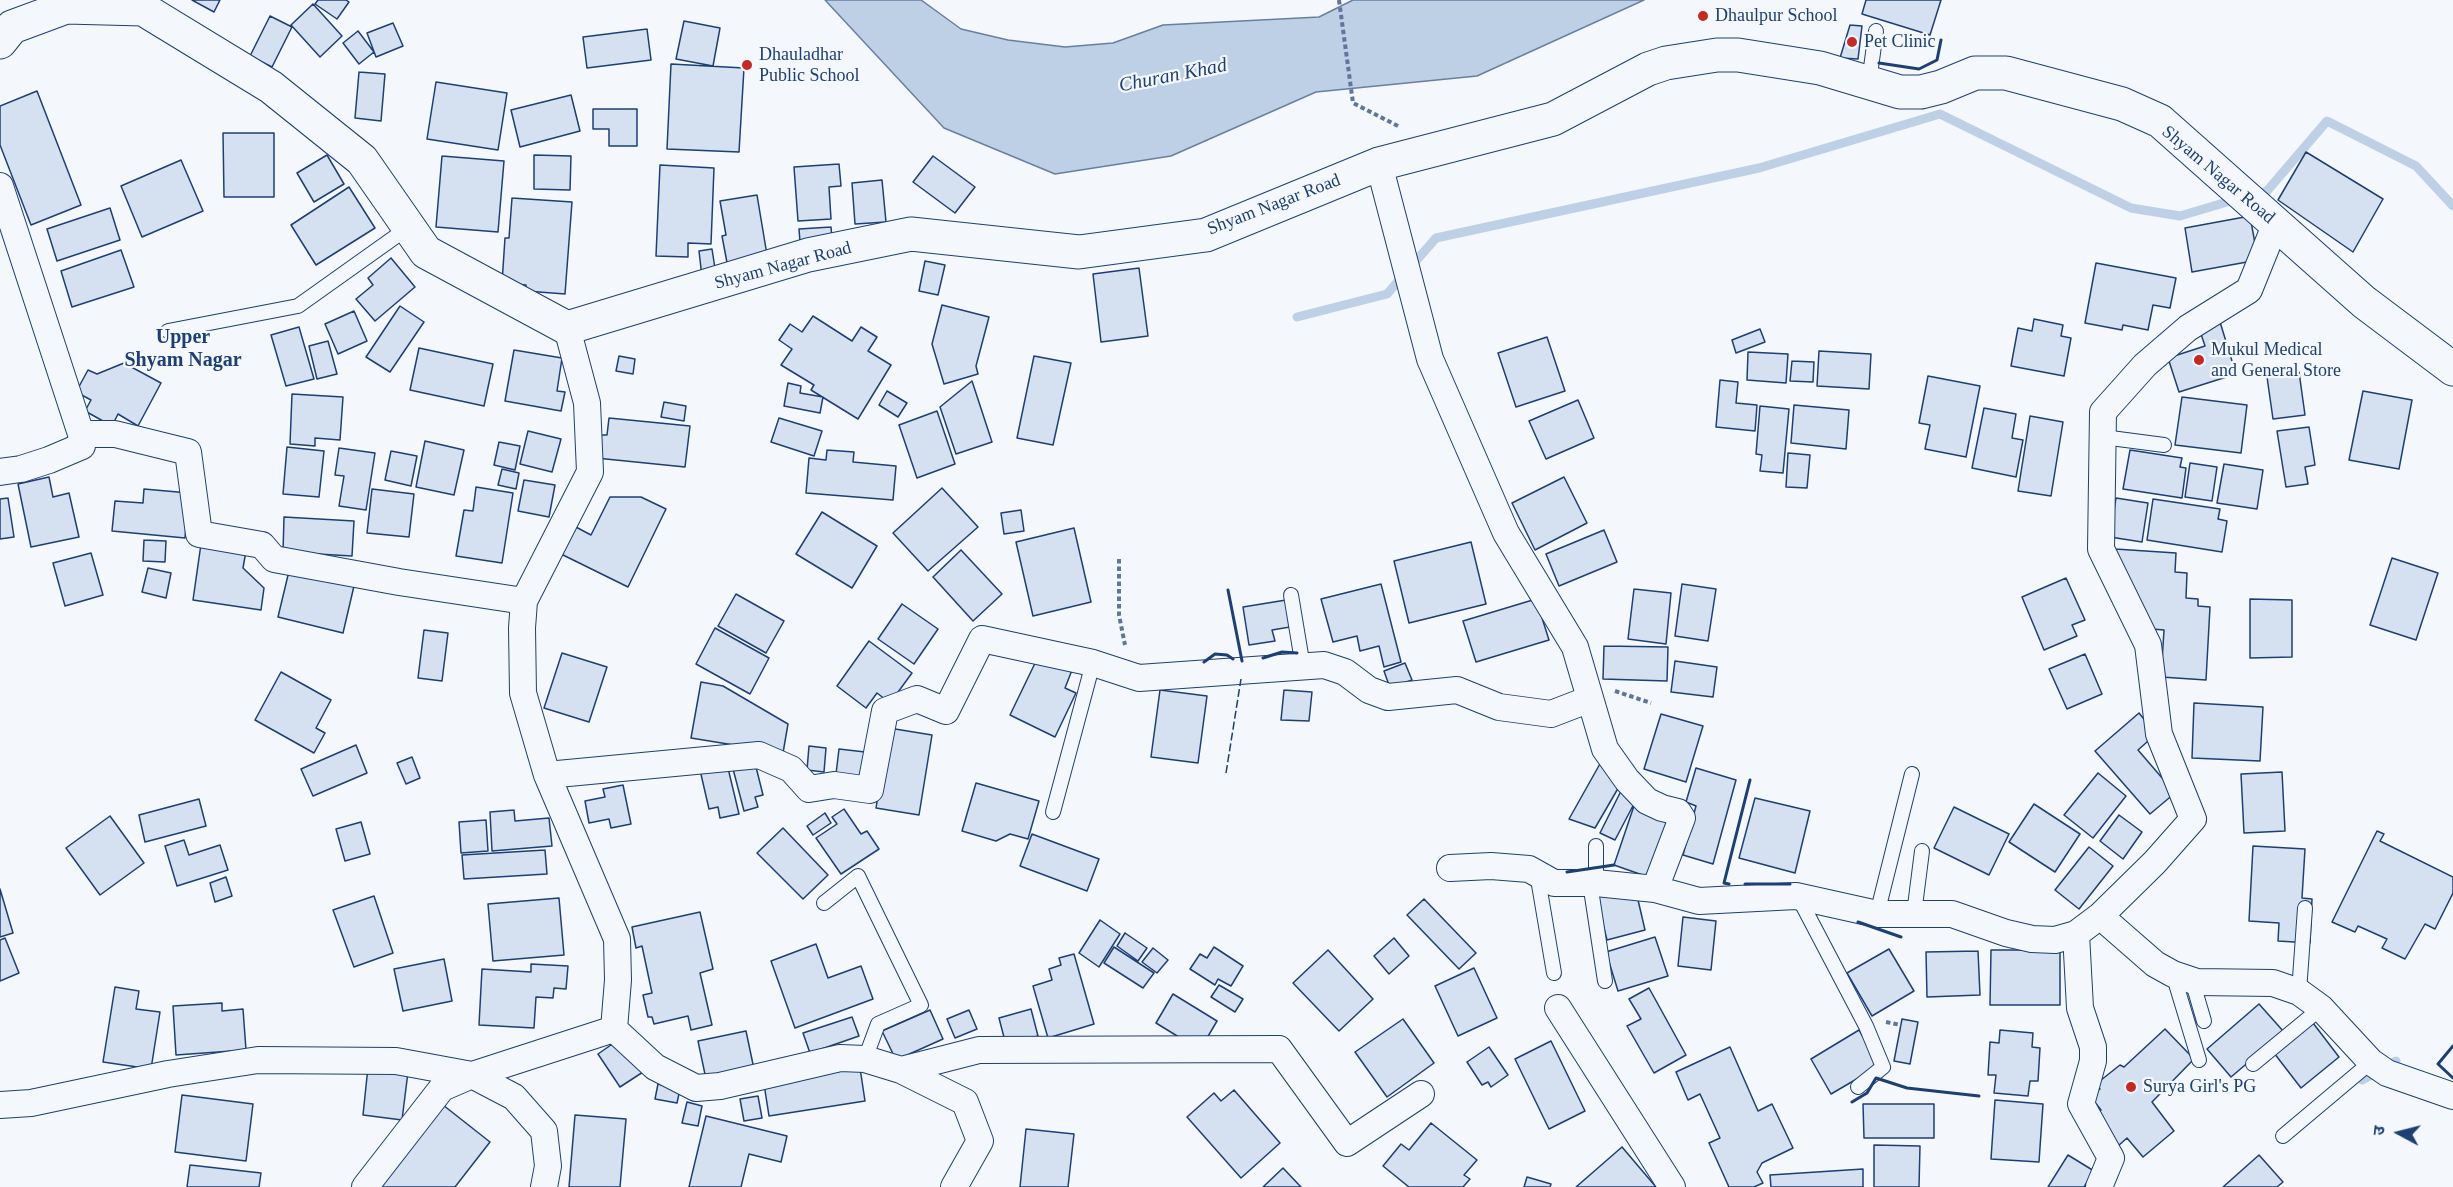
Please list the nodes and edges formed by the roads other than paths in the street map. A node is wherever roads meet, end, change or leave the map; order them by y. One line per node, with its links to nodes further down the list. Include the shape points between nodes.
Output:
1 (1876, 31): 3 (lane)
2 (4, 32): 7 (street, via 66,8 143,9 271,87 362,160)
3 (1869, 83): 4 (street, Shyam Nagar Road, via 1821,68 1738,55 1666,63 1553,118); 6 (street, Shyam Nagar Road, via 1900,92 1921,92 1975,73 2006,73 2122,104 2160,121)
4 (1379, 164): 8 (street, Shyam Nagar Road, via 1206,235 1079,252 911,234 808,255); 19 (street, via 1430,359 1506,533 1575,647)
5 (0, 186): 11 (street)
6 (2276, 223): 10 (street, Shyam Nagar Road, via 2364,302); 12 (street, via 2249,290 2188,328 2145,365 2103,412)
7 (409, 227): 8 (street, via 426,252); 9 (lane, via 298,306)
8 (567, 328): 16 (street, via 587,403 590,472)
9 (168, 331)
10 (2453, 369)
11 (81, 434): 14 (street, via 82,446 49,460); 16 (street, via 116,434 188,452 199,534 262,544 274,559)
12 (2103, 437): 13 (lane); 34 (street, via 2101,549 2148,645 2159,734 2193,819)
13 (2164, 445)
14 (1, 468)
15 (1291, 595): 18 (lane)
16 (524, 601): 21 (street, via 523,693)
17 (1094, 663): 18 (street, via 1139,678); 21 (street, via 982,639 946,711 917,699 885,711 870,790 834,785 809,789 791,769 759,755); 22 (lane)
18 (1303, 667): 19 (street, via 1324,664 1388,697 1457,690 1499,707 1551,714)
19 (1590, 699): 28 (street, via 1605,749 1627,780 1647,801 1678,812 1682,818)
20 (1912, 774): 32 (lane)
21 (547, 775): 43 (street, via 617,939)
22 (1053, 812)
23 (1596, 846): 27 (lane)
24 (1922, 851): 33 (lane)
25 (1450, 868): 26 (street, via 1491,866)
26 (1537, 873): 27 (street, via 1554,883); 36 (lane)
27 (1593, 883): 28 (street); 38 (lane)
28 (1655, 889): 29 (street, via 1699,902)
29 (1804, 896): 32 (street); 50 (lane, via 1803,906 1883,1066)
30 (824, 903): 44 (lane, via 858,876 921,1005 878,1024)
31 (2305, 908): 39 (lane)
32 (1877, 914): 33 (street)
33 (1914, 914): 35 (street, via 1952,914 2032,939 2055,940)
34 (2100, 916): 35 (street); 37 (street, via 2155,964)
35 (2076, 934): 59 (street, via 2080,1008 2093,1047 2081,1104 2111,1158)
36 (1554, 973)
37 (2182, 977): 39 (street, via 2273,983); 42 (lane); 45 (lane)
38 (1605, 981)
39 (2299, 992): 41 (street)
40 (1558, 1008): 58 (street)
41 (2321, 1008): 46 (street); 47 (lane)
42 (2204, 1021)
43 (614, 1029): 44 (street, via 655,1067 696,1089 840,1058); 49 (street)
44 (865, 1059): 48 (street)
45 (2199, 1060)
46 (2371, 1062): 52 (street, via 2387,1074); 54 (lane)
47 (2253, 1065)
48 (901, 1070): 51 (street, via 979,1050 1279,1049 1347,1143); 57 (street, via 965,1102 980,1141)
49 (472, 1076): 53 (street, via 396,1061 258,1060 31,1103); 55 (street, via 442,1088); 56 (street, via 514,1098 544,1131 548,1166)
50 (1858, 1087)
51 (1421, 1094)
52 (2453, 1096)
53 (0, 1105)
54 (2283, 1136)
55 (365, 1187)
56 (544, 1187)
57 (954, 1187)
58 (1672, 1187)
59 (2099, 1187)

